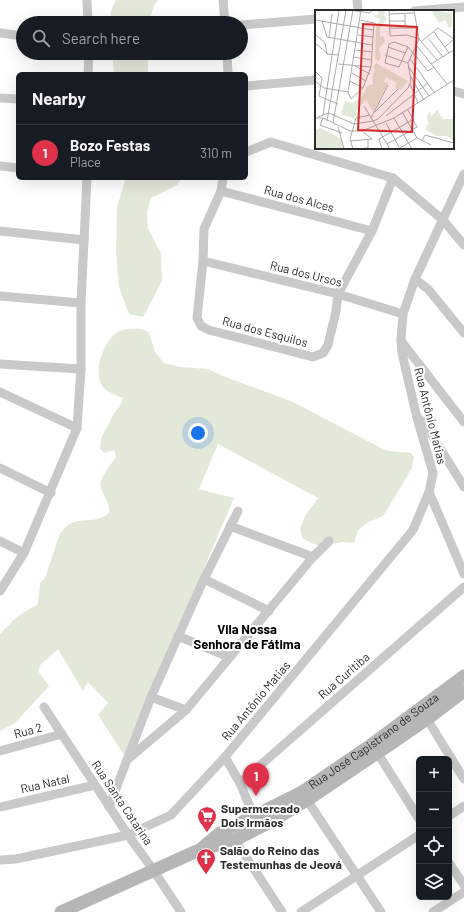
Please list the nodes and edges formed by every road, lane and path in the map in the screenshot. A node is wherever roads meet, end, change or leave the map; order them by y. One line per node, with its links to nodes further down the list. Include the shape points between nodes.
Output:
1 (87, 0): 7 (street)
2 (223, 0): 8 (street)
3 (357, 0): 5 (street)
4 (464, 7): 6 (street)
5 (358, 10)
6 (426, 10)
7 (88, 16)
8 (224, 16)
9 (315, 19): 10 (street)
10 (248, 24)
11 (0, 33): 12 (street)
12 (16, 35)
13 (89, 60): 15 (street)
14 (227, 60): 16 (street)
15 (88, 72)
16 (228, 72)
17 (315, 80): 18 (street)
18 (248, 86)
19 (454, 91): 20 (street)
20 (464, 94)
21 (0, 98): 22 (street)
22 (16, 99)
23 (248, 151): 27 (street, via 271,142)
24 (0, 166): 25 (street)
25 (16, 168)
26 (464, 174): 31 (street, Rua Antônio Matias)
27 (393, 178): 31 (street); 33 (street)
28 (87, 180): 34 (street)
29 (223, 180): 30 (street)
30 (221, 191): 33 (street, Rua dos Alces); 36 (street, via 204,229)
31 (443, 220): 35 (street); 37 (street, Rua Antônio Matias)
32 (0, 231): 34 (street)
33 (372, 231): 38 (street)
34 (84, 240): 40 (street)
35 (464, 245)
36 (203, 261): 38 (street, Rua dos Ursos); 38 (street, Rua dos Esquilos, via 197,318 201,326 314,357 323,353 328,345)
37 (415, 280): 41 (street, Rua Antônio Matias); 42 (street, via 428,289)
38 (338, 294): 41 (street, Rua dos Ursos)
39 (0, 296): 40 (street)
40 (81, 303): 45 (street)
41 (403, 314): 43 (street, Rua Antônio Matias, via 401,340)
42 (464, 333)
43 (406, 352): 47 (street, Rua Antônio Matias); 48 (street)
44 (0, 364): 45 (street)
45 (81, 368): 49 (street)
46 (0, 392): 49 (street)
47 (417, 418): 51 (street, via 425,424); 52 (street, Rua Antônio Matias, via 433,473)
48 (464, 422)
49 (77, 428): 53 (street)
50 (0, 468): 53 (street)
51 (464, 487)
52 (429, 492): 60 (street); 76 (street, Rua Antônio Matias, via 413,530)
53 (50, 493): 58 (street)
54 (238, 512): 55 (street)
55 (230, 526): 59 (street); 61 (street)
56 (0, 541): 58 (street)
57 (329, 541): 59 (street)
58 (24, 553): 63 (street)
59 (313, 557): 64 (street)
60 (464, 574)
61 (204, 579): 64 (street); 65 (street)
62 (464, 587): 79 (street, Rua Curitiba)
63 (0, 591)
64 (269, 611): 66 (street)
65 (178, 636): 66 (street); 69 (street)
66 (229, 657): 71 (street)
67 (464, 676): 74 (main road, Rua José Capistrano de Souza)
68 (464, 691): 72 (main road, Rua José Capistrano de Souza)
69 (151, 697): 71 (street); 77 (street)
70 (44, 707): 73 (street, Rua Santa Catarina)
71 (186, 710): 77 (street)
72 (427, 719): 74 (main road, Rua José Capistrano de Souza); 78 (street)
73 (62, 734): 75 (street, Rua 2); 80 (street, Rua Santa Catarina)
74 (374, 749): 81 (main road, Rua José Capistrano de Souza); 85 (street); 87 (main road, Rua José Capistrano de Souza, via 302,792)
75 (0, 751)
76 (225, 757): 79 (street); 88 (street, Rua Antônio Matias, via 171,815)
77 (127, 760): 84 (street)
78 (464, 779)
79 (240, 782): 87 (street)
80 (95, 785): 83 (street, Rua Natal); 84 (street, Rua Santa Catarina)
81 (307, 800): 90 (main road, Rua José Capistrano de Souza); 95 (street)
82 (464, 806): 86 (street)
83 (0, 807)
84 (109, 807): 88 (street, Rua Santa Catarina)
85 (416, 814)
86 (452, 814)
87 (254, 816): 91 (main road, Rua José Capistrano de Souza, via 220,833)
88 (128, 835): 92 (street, Rua Antônio Matias, via 16,859); 94 (street, Rua Santa Catarina)
89 (416, 837): 95 (street)
90 (235, 840): 91 (main road, Rua José Capistrano de Souza); 100 (street)
91 (197, 851): 94 (main road, Rua José Capistrano de Souza)
92 (0, 860)
93 (452, 868): 96 (street)
94 (154, 871): 98 (main road, Rua José Capistrano de Souza); 99 (street, Rua Santa Catarina)
95 (357, 876): 101 (street); 102 (street)
96 (464, 886)
97 (464, 892): 103 (street)
98 (61, 912)
99 (181, 912)
100 (282, 912)
101 (301, 912)
102 (381, 912)
103 (433, 912)

